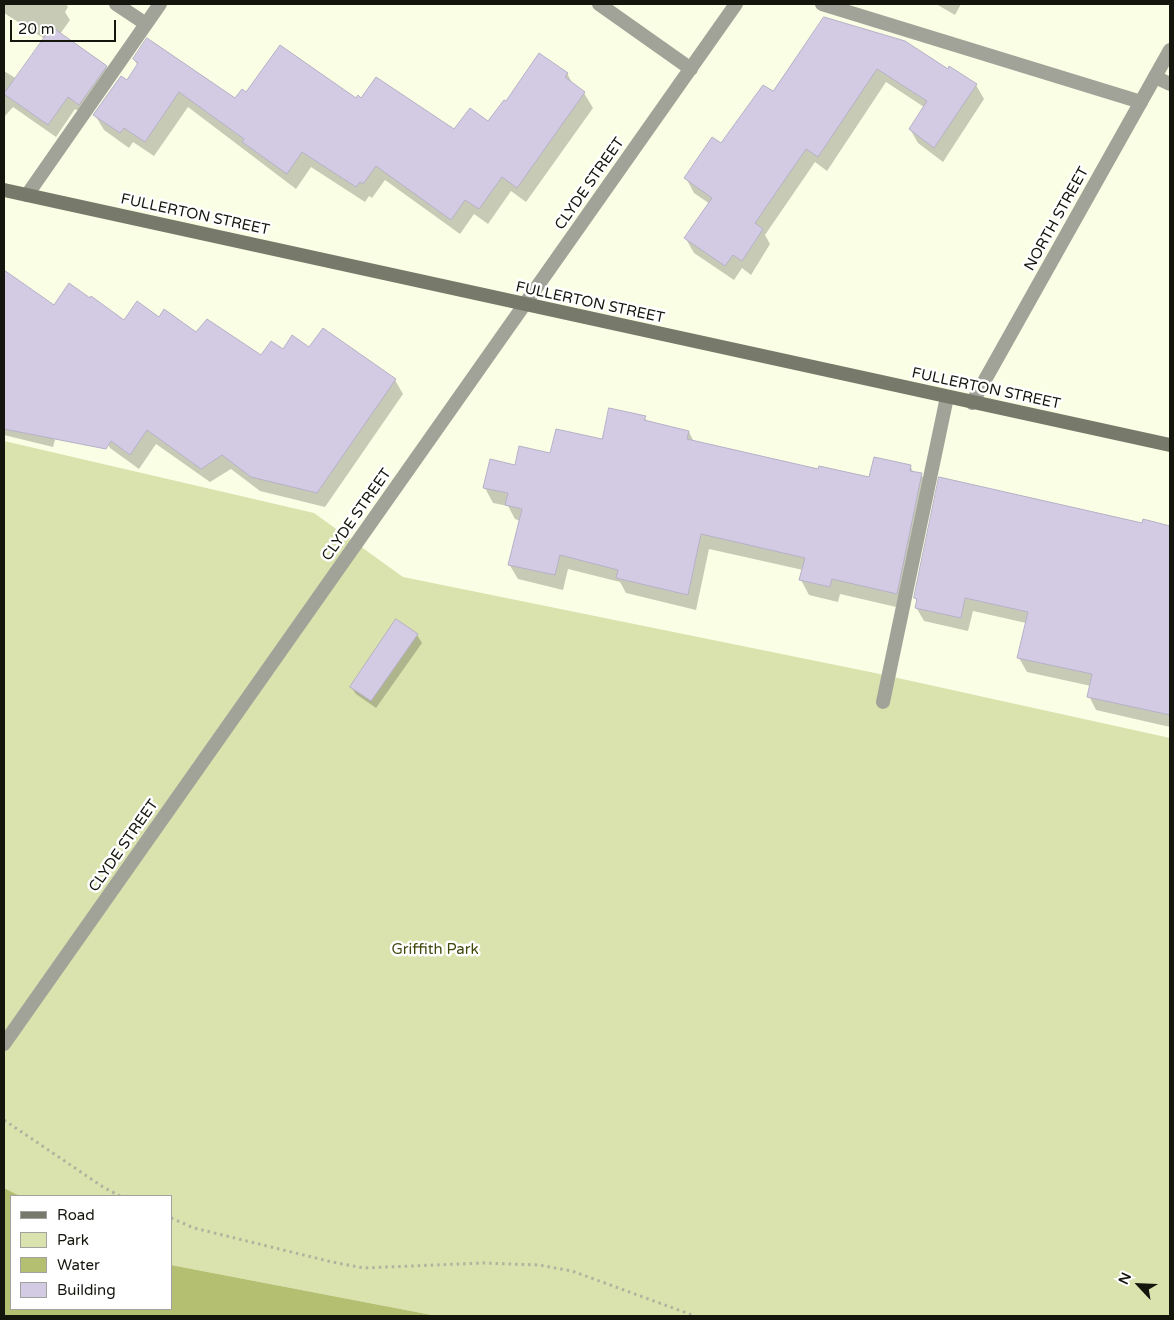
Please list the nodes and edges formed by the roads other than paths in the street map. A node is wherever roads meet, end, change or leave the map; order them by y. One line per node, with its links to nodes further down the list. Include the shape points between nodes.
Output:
1 (116, 4): 6 (street)
2 (160, 4): 6 (street)
3 (599, 4): 8 (street)
4 (736, 4): 8 (street, CLYDE STREET)
5 (822, 4): 11 (street)
6 (146, 24): 13 (street)
7 (1170, 50): 9 (street, NORTH STREET)
8 (691, 68): 14 (street, CLYDE STREET)
9 (1155, 77): 10 (street); 11 (street, NORTH STREET)
10 (1170, 84)
11 (1141, 102): 16 (street, NORTH STREET)
12 (4, 190): 13 (main road, FULLERTON STREET)
13 (27, 195): 14 (main road, FULLERTON STREET)
14 (525, 305): 15 (main road, FULLERTON STREET); 19 (street, CLYDE STREET)
15 (947, 397): 16 (main road, FULLERTON STREET); 18 (street)
16 (972, 403): 17 (main road, FULLERTON STREET)
17 (1170, 445)
18 (883, 702)
19 (4, 1044)

